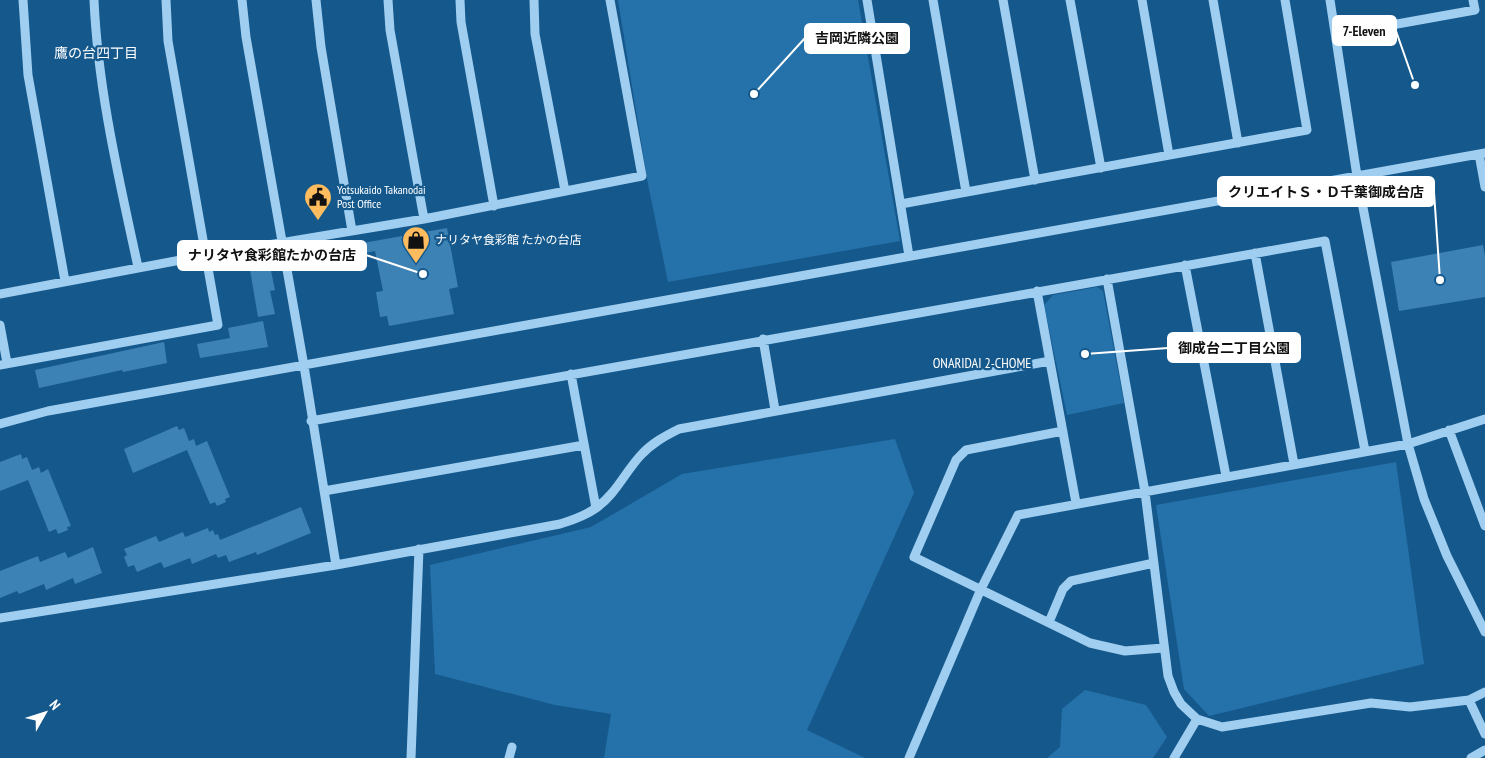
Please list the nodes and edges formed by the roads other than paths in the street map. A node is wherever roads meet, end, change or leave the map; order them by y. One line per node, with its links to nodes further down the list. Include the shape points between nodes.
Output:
1 (23, 0): 40 (street, via 28,75)
2 (94, 0): 38 (street, via 96,48 104,101)
3 (166, 0): 35 (street, via 168,41)
4 (242, 0): 33 (street)
5 (316, 0): 32 (street)
6 (388, 0): 31 (street, via 390,30)
7 (460, 0): 30 (street, via 461,22)
8 (534, 0): 27 (street, via 535,34)
9 (610, 0): 27 (street, via 642,176)
10 (867, 0): 29 (street)
11 (933, 0): 28 (street)
12 (1003, 0): 25 (street)
13 (1070, 0): 23 (street)
14 (1142, 0): 22 (street)
15 (1213, 0): 20 (street)
16 (1285, 0): 20 (street, via 1307,130)
17 (1330, 0): 19 (street)
18 (1473, 0): 19 (street, via 1474,10)
19 (1336, 35): 24 (street)
20 (1238, 142): 22 (street)
21 (1482, 153): 24 (street); 26 (street)
22 (1169, 155): 23 (street)
23 (1101, 168): 25 (street)
24 (1357, 176): 36 (street); 55 (street)
25 (1035, 180): 28 (street)
26 (1485, 187)
27 (565, 192): 30 (street)
28 (966, 192): 29 (street)
29 (901, 204): 36 (street)
30 (494, 206): 31 (street)
31 (424, 219): 32 (street)
32 (352, 231): 33 (street)
33 (282, 243): 35 (street); 47 (street)
34 (1255, 253): 37 (street); 57 (street, via 1325,241); 58 (street)
35 (207, 255): 38 (street); 46 (street, via 218,325)
36 (909, 256): 47 (street)
37 (1185, 265): 39 (street); 59 (street)
38 (138, 267): 40 (street)
39 (1107, 279): 41 (street); 61 (street)
40 (65, 281): 42 (street)
41 (1037, 291): 44 (street); 45 (street)
42 (0, 294)
43 (0, 324): 46 (street)
44 (763, 340): 48 (street); 49 (street)
45 (1050, 362): 49 (street); 54 (street)
46 (3, 364)
47 (304, 366): 51 (street); 52 (street, via 48,411)
48 (571, 374): 51 (street); 56 (street)
49 (775, 410): 63 (street, via 698,424 666,435 639,456 617,487)
50 (1485, 419): 53 (street)
51 (311, 421): 60 (street)
52 (0, 424)
53 (1449, 430): 55 (street); 64 (street)
54 (1063, 431): 62 (street); 68 (street, via 966,450 956,460 914,557)
55 (1408, 444): 57 (street); 71 (street, via 1437,532)
56 (584, 445): 60 (street); 63 (street)
57 (1365, 451): 58 (street)
58 (1294, 464): 59 (street)
59 (1226, 476): 61 (street)
60 (324, 491): 67 (street)
61 (1145, 492): 62 (street); 66 (street)
62 (1076, 504): 68 (street, via 1018,515)
63 (596, 508): 65 (street, via 560,524)
64 (1485, 526)
65 (418, 549): 67 (street); 79 (street)
66 (1154, 563): 70 (street, via 1072,580 1063,588); 72 (street)
67 (336, 565): 69 (street)
68 (981, 589): 70 (street); 81 (street)
69 (0, 618)
70 (1049, 622): 72 (street, via 1090,643 1108,648 1125,651)
71 (1485, 632)
72 (1163, 648): 75 (street, via 1174,692)
73 (1485, 692): 74 (street)
74 (1469, 700): 75 (street, via 1410,707 1371,704 1234,727 1210,725); 76 (street)
75 (1197, 719): 82 (street)
76 (1485, 734)
77 (512, 747): 80 (street)
78 (1485, 750): 83 (street)
79 (411, 758)
80 (509, 758)
81 (908, 758)
82 (1174, 758)
83 (1471, 758)

